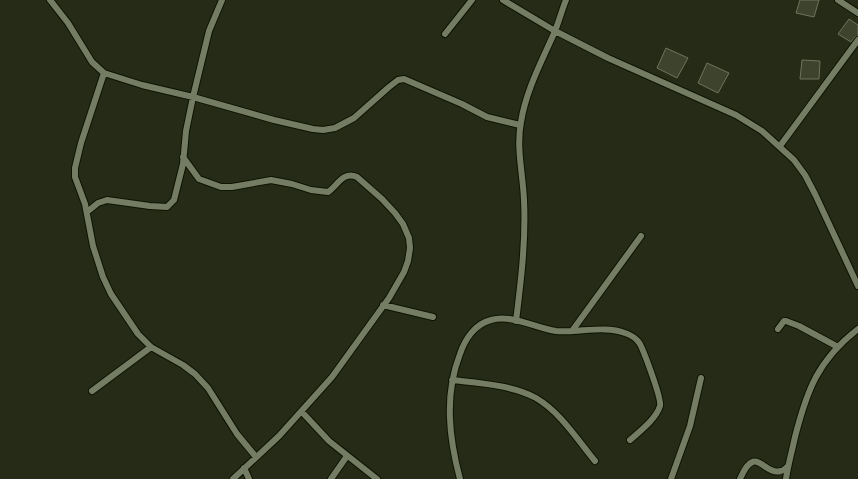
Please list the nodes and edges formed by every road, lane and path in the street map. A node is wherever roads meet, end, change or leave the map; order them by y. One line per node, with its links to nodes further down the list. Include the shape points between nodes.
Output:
1 (50, 0): 11 (street, via 68,23 92,62)
2 (222, 0): 12 (street, via 209,31)
3 (472, 0): 9 (street)
4 (502, 0): 8 (street)
5 (566, 0): 8 (street)
6 (838, 0): 7 (street)
7 (858, 13)
8 (555, 31): 13 (street, via 527,97); 14 (street, via 608,58 736,115)
9 (445, 34)
10 (858, 40): 14 (street)
11 (104, 73): 12 (street); 16 (street, via 75,168 75,177)
12 (193, 98): 13 (street, via 274,120 323,130 335,128 354,118 394,83 404,79 462,104 487,118); 15 (street)
13 (520, 125): 21 (street, via 524,201)
14 (780, 146): 18 (street, via 805,175)
15 (183, 157): 16 (street, via 174,200 167,207 107,200 98,203); 19 (street, via 199,179 221,187 271,180 324,192 331,190 344,177 357,177 396,213 409,238 410,248 404,272)
16 (87, 212): 25 (street, via 93,246 111,294 138,334)
17 (641, 236): 24 (street)
18 (858, 286)
19 (384, 305): 20 (street); 30 (street, via 332,377)
20 (434, 317)
21 (516, 321): 24 (street, via 554,331); 28 (street, via 492,320 476,328 464,342)
22 (778, 329): 26 (street, via 786,321)
23 (858, 329): 26 (street)
24 (572, 331): 31 (street, via 614,330 627,333 639,343 661,404 659,410)
25 (151, 347): 29 (street); 33 (street, via 195,374 208,388 237,434)
26 (838, 347): 36 (street, via 819,370 810,388)
27 (701, 378): 42 (street, via 690,426)
28 (452, 380): 34 (street, via 515,390 535,398 555,414); 41 (street, via 451,433)
29 (92, 391)
30 (302, 412): 32 (street); 33 (street)
31 (630, 440)
32 (347, 456): 39 (street); 40 (street)
33 (256, 457): 35 (street)
34 (595, 461)
35 (244, 468): 37 (street); 38 (street)
36 (788, 468): 43 (street, via 774,471 752,462); 44 (street); 45 (street)
37 (233, 479)
38 (249, 479)
39 (331, 479)
40 (377, 479)
41 (460, 479)
42 (671, 479)
43 (740, 479)
44 (783, 479)
45 (786, 479)

